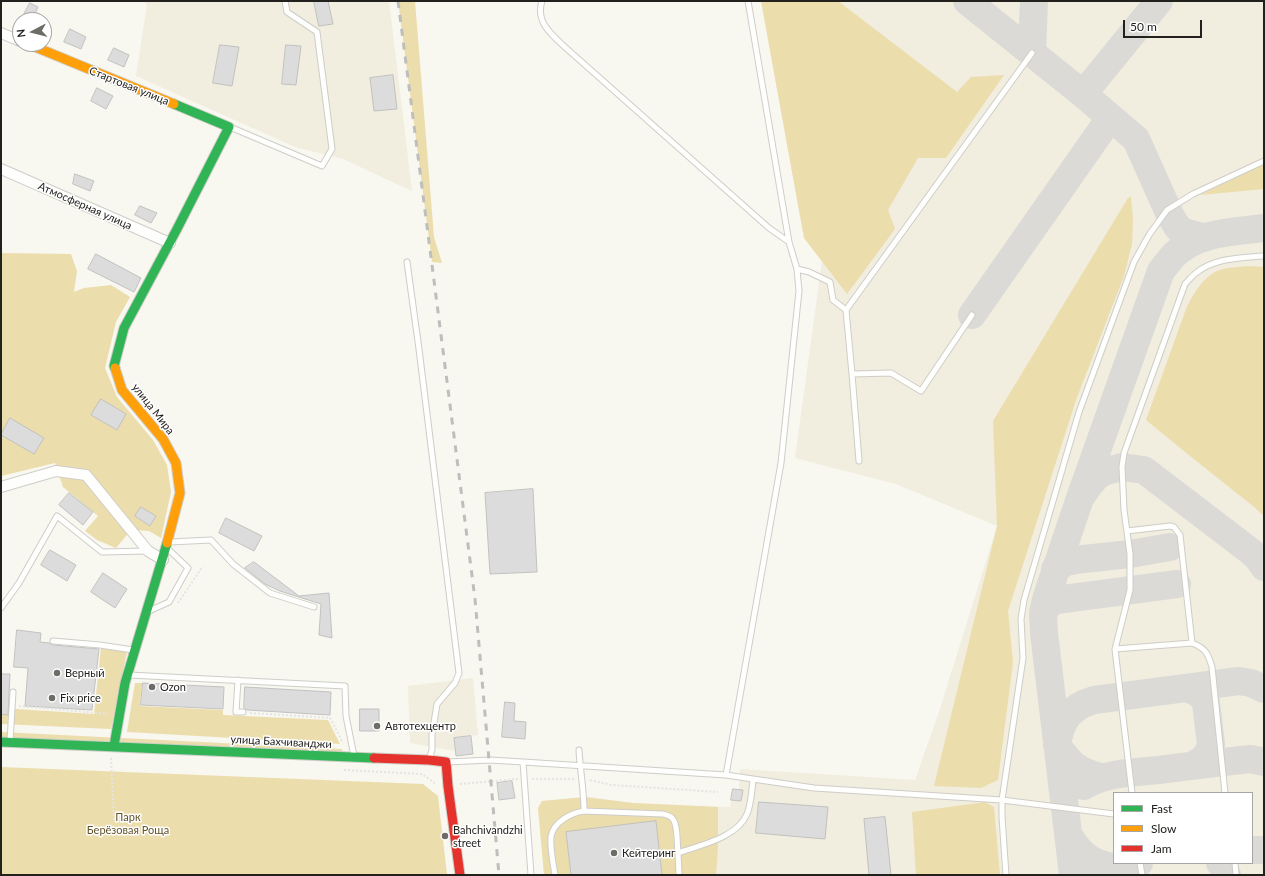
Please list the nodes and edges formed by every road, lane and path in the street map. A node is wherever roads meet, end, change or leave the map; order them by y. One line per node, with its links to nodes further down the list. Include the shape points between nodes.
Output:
1 (285, 1): 8 (lane, via 287,12 317,32 332,149 322,166)
2 (542, 1): 11 (lane, via 540,8 545,28 769,228)
3 (748, 1): 11 (lane)
4 (1, 33): 5 (street)
5 (12, 38)
6 (47, 52): 8 (street, Стартовая улица)
7 (1032, 53): 16 (lane)
8 (229, 127): 12 (street, улица Мира)
9 (1264, 161): 52 (lane, via 1193,194 1167,210 1134,262 1079,412 1024,600 1021,620 1022,658)
10 (1, 169): 12 (street, Атмосферная улица)
11 (789, 242): 15 (lane)
12 (170, 243): 22 (street, улица Мира, via 124,328 114,366 122,390 163,439 176,462 180,493)
13 (1262, 256): 21 (lane, via 1221,261 1206,266 1195,273 1186,284 1124,453 1122,468)
14 (407, 262): 42 (lane, via 459,672 455,683 437,704)
15 (797, 269): 16 (lane, via 830,282 833,300); 47 (lane, via 799,291 781,463)
16 (846, 310): 18 (lane)
17 (972, 315): 18 (lane, via 921,391 891,373)
18 (852, 374): 19 (lane)
19 (858, 461)
20 (1, 487): 23 (street, via 56,471 86,475)
21 (1126, 532): 29 (lane, via 1170,526 1178,531); 30 (lane, via 1130,554 1130,590)
22 (167, 545): 24 (street, улица Мира); 25 (lane, via 212,540 233,564 270,593); 27 (lane, via 188,568 169,602)
23 (148, 551): 24 (street); 26 (lane, via 102,552 57,516)
24 (163, 560): 27 (street, улица Мира)
25 (314, 607)
26 (1, 608)
27 (146, 613): 31 (street, улица Мира)
28 (53, 641): 31 (lane)
29 (1192, 643): 30 (lane); 51 (lane, via 1206,651 1212,667)
30 (1115, 649): 50 (lane)
31 (135, 650): 32 (street, улица Мира)
32 (128, 675): 33 (lane); 37 (street, улица Мира)
33 (238, 680): 35 (lane, via 236,712); 40 (lane, via 345,686 346,716)
34 (13, 692): 36 (lane)
35 (243, 712): 38 (path, via 330,718)
36 (5, 742): 37 (street, улица Бахчиванджи)
37 (114, 746): 40 (street, улица Бахчиванджи)
38 (345, 748)
39 (579, 750): 45 (lane)
40 (354, 757): 42 (street, улица Бахчиванджи)
41 (111, 758): 55 (path)
42 (429, 760): 43 (street, улица Бахчиванджи)
43 (446, 762): 44 (lane); 59 (street)
44 (523, 762): 45 (lane); 60 (lane)
45 (580, 766): 47 (lane); 53 (lane)
46 (342, 770): 49 (path, via 422,774)
47 (726, 776): 48 (lane)
48 (753, 780): 52 (lane, via 814,788); 56 (lane, via 747,814 738,826 723,837)
49 (438, 785)
50 (1132, 792)
51 (1225, 792)
52 (1002, 800): 54 (lane); 63 (lane)
53 (584, 810): 56 (lane, via 663,814 671,817 676,826); 61 (lane, via 567,816 552,832)
54 (1113, 814)
55 (114, 821)
56 (678, 853): 62 (lane)
57 (1140, 864): 64 (lane)
58 (1235, 864): 65 (lane)
59 (460, 875)
60 (531, 875)
61 (555, 875)
62 (679, 875)
63 (1006, 875)
64 (1142, 875)
65 (1236, 875)

